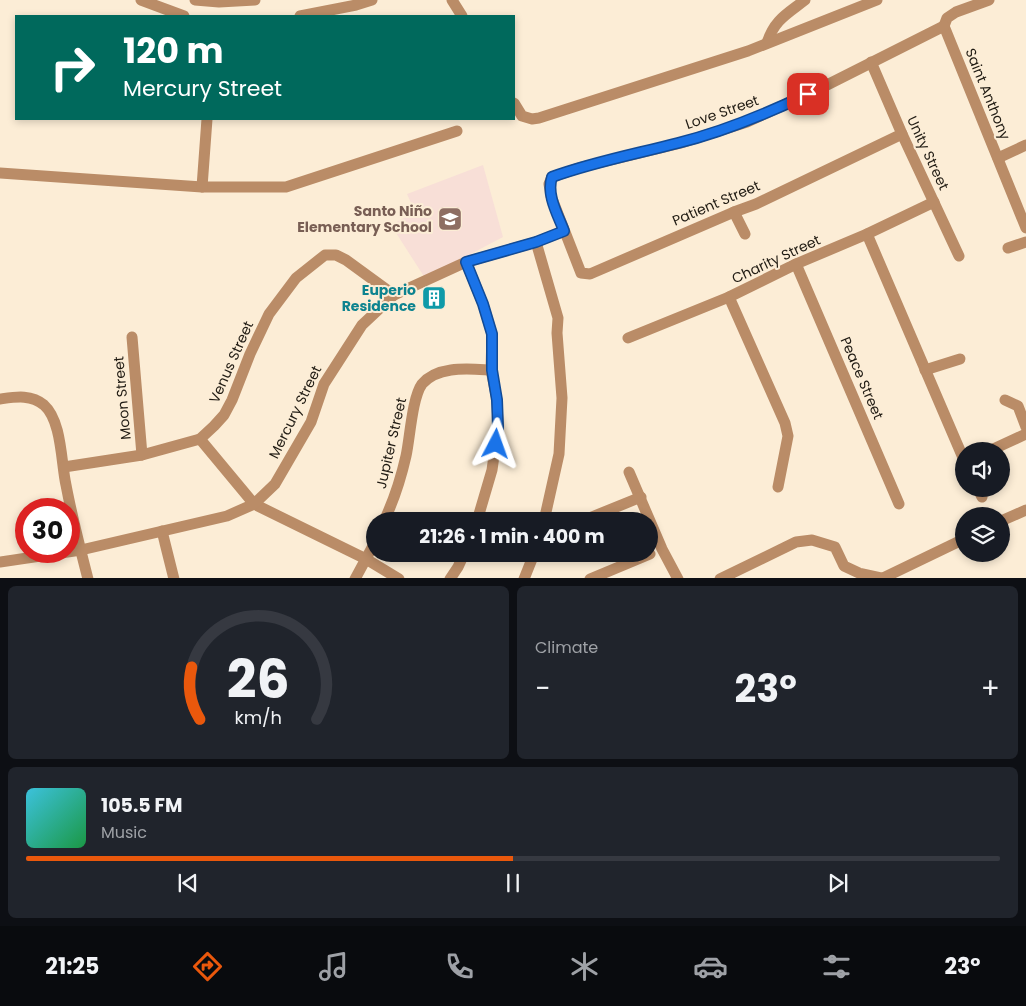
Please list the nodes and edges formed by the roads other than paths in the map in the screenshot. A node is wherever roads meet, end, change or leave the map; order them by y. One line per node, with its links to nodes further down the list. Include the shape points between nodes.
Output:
1 (141, 0): 9 (street)
2 (195, 0): 3 (street)
3 (255, 0)
4 (372, 0): 10 (street)
5 (452, 0): 11 (street)
6 (805, 0): 13 (street, via 778,21)
7 (877, 0): 13 (street)
8 (989, 0): 12 (street, Love Street, via 956,12 947,18)
9 (181, 15)
10 (305, 15)
11 (461, 15)
12 (944, 26): 14 (street, Love Street); 20 (street, Saint Anthony)
13 (767, 43): 15 (street, via 539,118 522,116)
14 (871, 62): 18 (street, Unity Street); 27 (street, Love Street, via 747,122 552,177 549,184 551,196)
15 (515, 105)
16 (208, 120): 22 (street)
17 (457, 131): 22 (street, via 286,187)
18 (902, 134): 24 (street, Unity Street); 25 (street, Patient Street)
19 (1026, 146): 20 (street)
20 (998, 158): 23 (street, Saint Anthony)
21 (0, 173): 22 (street)
22 (202, 187)
23 (1021, 198): 26 (street, Saint Anthony)
24 (934, 202): 29 (street, Charity Street); 33 (street, Unity Street)
25 (734, 212): 27 (street, Patient Street, via 590,274 581,273); 28 (street)
26 (1026, 228)
27 (564, 231): 30 (street, Mercury Street)
28 (745, 234)
29 (867, 234): 35 (street, Charity Street); 42 (street)
30 (536, 242): 34 (street, Mercury Street); 60 (street, via 558,318 562,398 559,454)
31 (1026, 242): 32 (street)
32 (1008, 248)
33 (959, 256)
34 (466, 262): 36 (street, Mercury Street); 41 (street, via 492,334)
35 (796, 264): 37 (street, Charity Street); 56 (street, Peace Street)
36 (394, 295): 47 (street, Venus Street, via 336,255 325,255 311,264 269,314 224,415); 55 (street, Mercury Street, via 362,325 324,384 310,422 279,477)
37 (729, 297): 39 (street, Charity Street); 53 (street, via 785,423 787,442)
38 (132, 337): 50 (street, Moon Street)
39 (628, 338)
40 (960, 359): 42 (street)
41 (492, 370): 58 (street, Jupiter Street, via 455,369 435,375 422,384 416,399 401,478); 59 (street, via 498,427 492,470)
42 (924, 370): 48 (street)
43 (0, 399): 51 (street, via 28,397 46,406 55,424)
44 (1005, 400): 45 (street, via 1018,406)
45 (1026, 427)
46 (1026, 434): 49 (street)
47 (200, 439): 50 (street, Venus Street); 55 (street)
48 (956, 442)
49 (1009, 442)
50 (142, 456): 51 (street, Venus Street)
51 (64, 467): 66 (street)
52 (630, 472): 54 (street)
53 (778, 486)
54 (641, 497): 61 (street); 65 (street)
55 (254, 504): 63 (street, Mercury Street, via 227,516); 68 (street)
56 (899, 504)
57 (1026, 510): 62 (street)
58 (388, 512)
59 (480, 512)
60 (547, 512)
61 (604, 512)
62 (1010, 518)
63 (162, 531): 66 (street, Mercury Street); 76 (street)
64 (955, 543): 85 (street)
65 (662, 549): 67 (street); 82 (street)
66 (81, 550): 69 (street, Mercury Street); 75 (street)
67 (658, 551)
68 (366, 558): 77 (street)
69 (0, 562)
70 (373, 562): 78 (street)
71 (460, 562): 79 (street)
72 (531, 562): 80 (street)
73 (630, 562): 81 (street)
74 (844, 566): 83 (street, via 835,547 804,540); 84 (street); 85 (street)
75 (88, 578)
76 (174, 578)
77 (355, 578)
78 (399, 578)
79 (450, 578)
80 (524, 578)
81 (590, 578)
82 (678, 578)
83 (720, 578)
84 (849, 578)
85 (881, 578)

